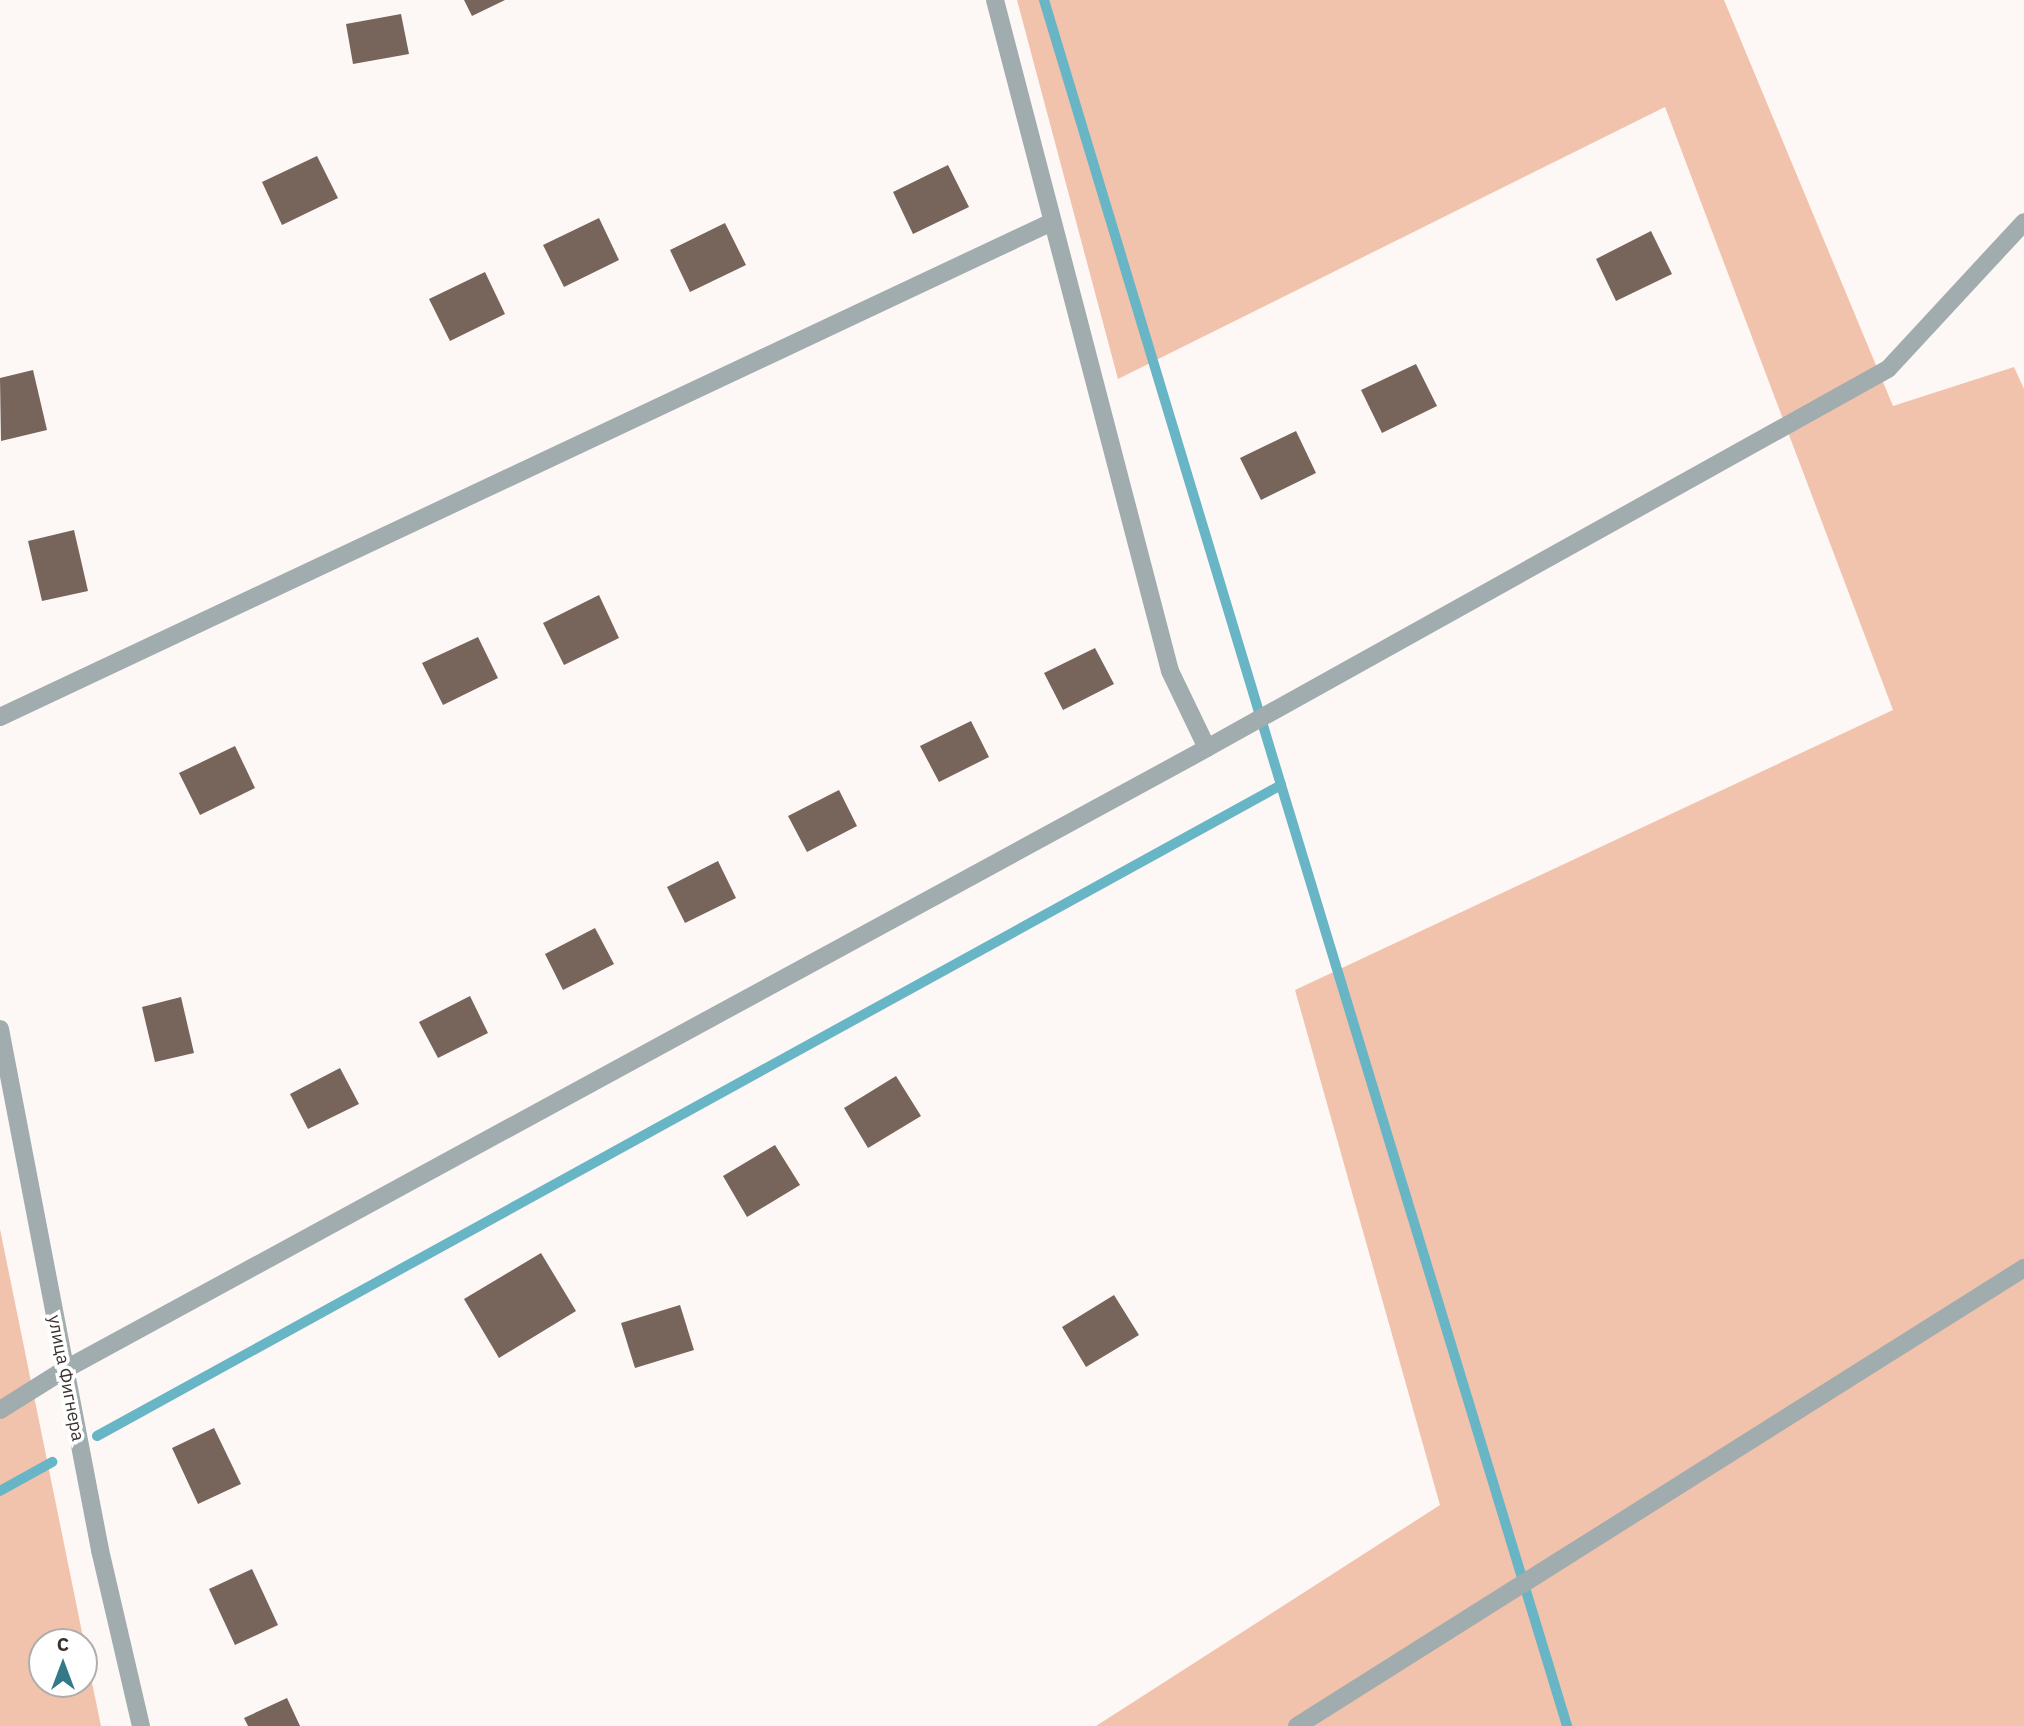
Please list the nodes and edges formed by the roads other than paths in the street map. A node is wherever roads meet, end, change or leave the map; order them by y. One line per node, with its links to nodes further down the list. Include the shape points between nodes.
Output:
1 (995, 0): 3 (street)
2 (2024, 222): 5 (street, via 1888,369)
3 (1050, 223): 4 (street); 5 (street, via 1170,671)
4 (0, 716)
5 (1207, 748): 8 (street)
6 (0, 1028): 8 (street, улица Фигнера)
7 (2024, 1268): 11 (street)
8 (64, 1370): 9 (street); 10 (street, улица Фигнера)
9 (0, 1410)
10 (141, 1726)
11 (1297, 1726)

